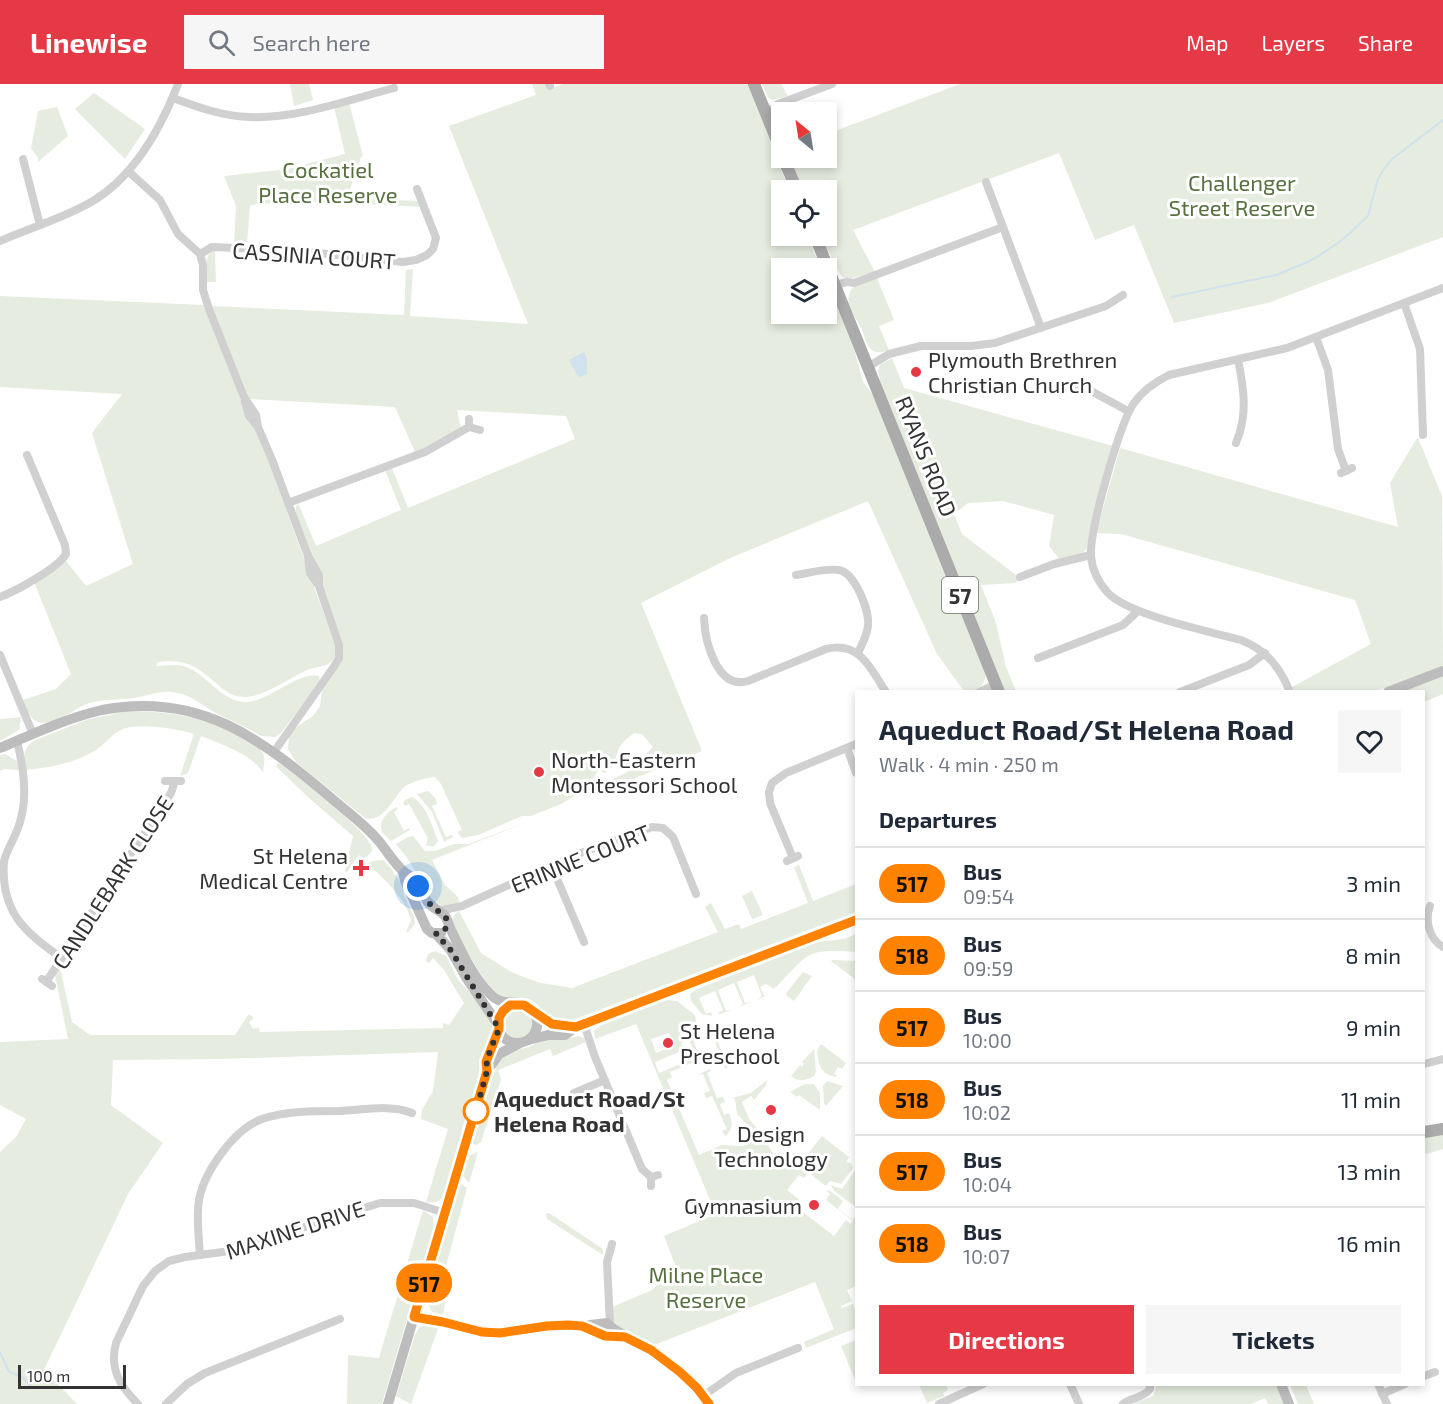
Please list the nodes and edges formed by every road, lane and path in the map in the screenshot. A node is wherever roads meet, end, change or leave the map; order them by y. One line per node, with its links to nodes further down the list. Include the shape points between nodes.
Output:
1 (178, 84): 5 (street)
2 (754, 84): 6 (main road)
3 (832, 84): 6 (street)
4 (394, 88): 5 (street, via 266,117 217,113)
5 (173, 98): 9 (street)
6 (764, 109): 7 (main road)
7 (771, 126)
8 (23, 159): 12 (street)
9 (128, 171): 12 (street, via 94,201); 15 (street, via 160,200 178,234)
10 (986, 182): 13 (street)
11 (417, 189): 15 (street, CASSINIA COURT, via 436,238 431,252 416,260 394,262 299,251 214,247)
12 (40, 225): 14 (street)
13 (1003, 227): 17 (street, via 854,283 847,282); 20 (street)
14 (0, 241)
15 (200, 254): 31 (street, via 209,309 249,416 258,427)
16 (1443, 288): 19 (street)
17 (837, 289): 23 (main road, RYANS ROAD / 57)
18 (1123, 295): 20 (street, via 1106,306)
19 (1404, 303): 21 (street); 27 (street, via 1420,349)
20 (1041, 328): 23 (street, via 994,343 921,346 876,357)
21 (1316, 337): 22 (street); 30 (street, via 1328,370 1338,449)
22 (1238, 360): 25 (street, via 1163,378 1147,388); 28 (street, via 1245,408)
23 (867, 364): 43 (main road, RYANS ROAD / 57)
24 (1056, 384): 25 (street, via 1093,392)
25 (1128, 411): 32 (street, via 1092,534)
26 (480, 430): 31 (street, via 469,423 424,452)
27 (1423, 435)
28 (1237, 443)
29 (27, 453): 35 (street, via 66,554 25,585)
30 (1346, 471)
31 (288, 503): 52 (street, via 319,575 339,657)
32 (1091, 555): 34 (street); 36 (street, via 1095,573 1108,592 1118,602)
33 (796, 575): 38 (street, via 836,570 851,578 868,622)
34 (1020, 577)
35 (0, 597)
36 (1138, 611): 39 (street, via 1241,640); 41 (street, via 1123,625)
37 (704, 618): 38 (street, via 706,639 719,669 735,682 748,681 826,649 845,648)
38 (858, 653): 44 (street)
39 (1265, 653): 45 (street, via 1249,665); 46 (street, via 1279,669)
40 (0, 655): 48 (street)
41 (1038, 658)
42 (1443, 671): 47 (main road)
43 (998, 689)
44 (885, 690)
45 (1185, 690)
46 (1289, 690)
47 (1393, 690)
48 (33, 734): 49 (main road); 52 (main road, via 103,710 162,707 223,722)
49 (9, 744): 68 (street, via 20,763 25,791 17,832 2,867 3,898 18,927)
50 (855, 744): 51 (street)
51 (847, 748): 53 (street); 55 (street, via 786,773 772,783 770,803)
52 (274, 752): 57 (main road, via 366,827)
53 (855, 769)
54 (165, 781): 68 (street, CANDLEBARK CLOSE, via 178,781)
55 (793, 858)
56 (552, 867): 58 (street, ERINNE COURT, via 629,834 659,827 673,837); 59 (street, ERINNE COURT); 66 (street)
57 (403, 872): 61 (main road, via 414,880); 63 (main road)
58 (696, 894)
59 (462, 906): 61 (street, ERINNE COURT); 64 (street, ERINNE COURT)
60 (1430, 906): 67 (street, via 1428,921)
61 (437, 911): 63 (main road, via 428,914); 64 (main road)
62 (855, 920): 72 (main road)
63 (425, 922): 65 (main road, via 429,931)
64 (447, 922): 65 (main road, via 442,932); 70 (main road, via 488,992 498,1000)
65 (436, 934): 73 (main road, via 450,949)
66 (584, 942)
67 (1437, 946)
68 (62, 958): 69 (street, CANDLEBARK CLOSE)
69 (47, 982)
70 (514, 1004): 71 (main road, via 527,1006); 73 (main road, via 503,1011)
71 (535, 1013): 72 (main road, via 554,1025); 74 (main road, via 537,1028)
72 (580, 1026): 74 (main road, via 565,1035); 78 (street)
73 (499, 1027): 74 (main road, via 508,1040); 77 (main road, via 487,1058)
74 (522, 1042): 77 (main road, via 500,1054)
75 (1443, 1059): 76 (street)
76 (1425, 1064)
77 (487, 1071): 84 (main road)
78 (605, 1080): 79 (street); 83 (street, via 642,1169)
79 (574, 1093)
80 (412, 1113): 86 (street, via 398,1109 311,1112 266,1118 246,1127 228,1145 201,1191)
81 (1443, 1129): 82 (main road)
82 (1425, 1132)
83 (653, 1179)
84 (445, 1213): 86 (street, MAXINE DRIVE, via 414,1203 380,1203 230,1251); 87 (main road)
85 (612, 1244): 89 (street, via 607,1262)
86 (200, 1255): 101 (street, MAXINE DRIVE, via 177,1258 155,1271 137,1296 116,1343 113,1360 117,1376)
87 (415, 1314): 89 (main road, via 491,1333 547,1326); 103 (main road)
88 (340, 1319): 102 (street, via 205,1373)
89 (606, 1328): 100 (main road, via 660,1356)
90 (798, 1348): 100 (street, via 730,1376)
91 (1435, 1371): 92 (street)
92 (1425, 1376)
93 (979, 1386): 104 (street)
94 (1071, 1386): 105 (street)
95 (1150, 1386): 106 (street, via 1146,1394)
96 (1282, 1386): 107 (main road)
97 (1379, 1386): 99 (street)
98 (1400, 1386): 99 (street)
99 (1382, 1394): 108 (street)
100 (706, 1400)
101 (138, 1404)
102 (166, 1404)
103 (388, 1404)
104 (939, 1404)
105 (1079, 1404)
106 (1123, 1404)
107 (1289, 1404)
108 (1387, 1404)

